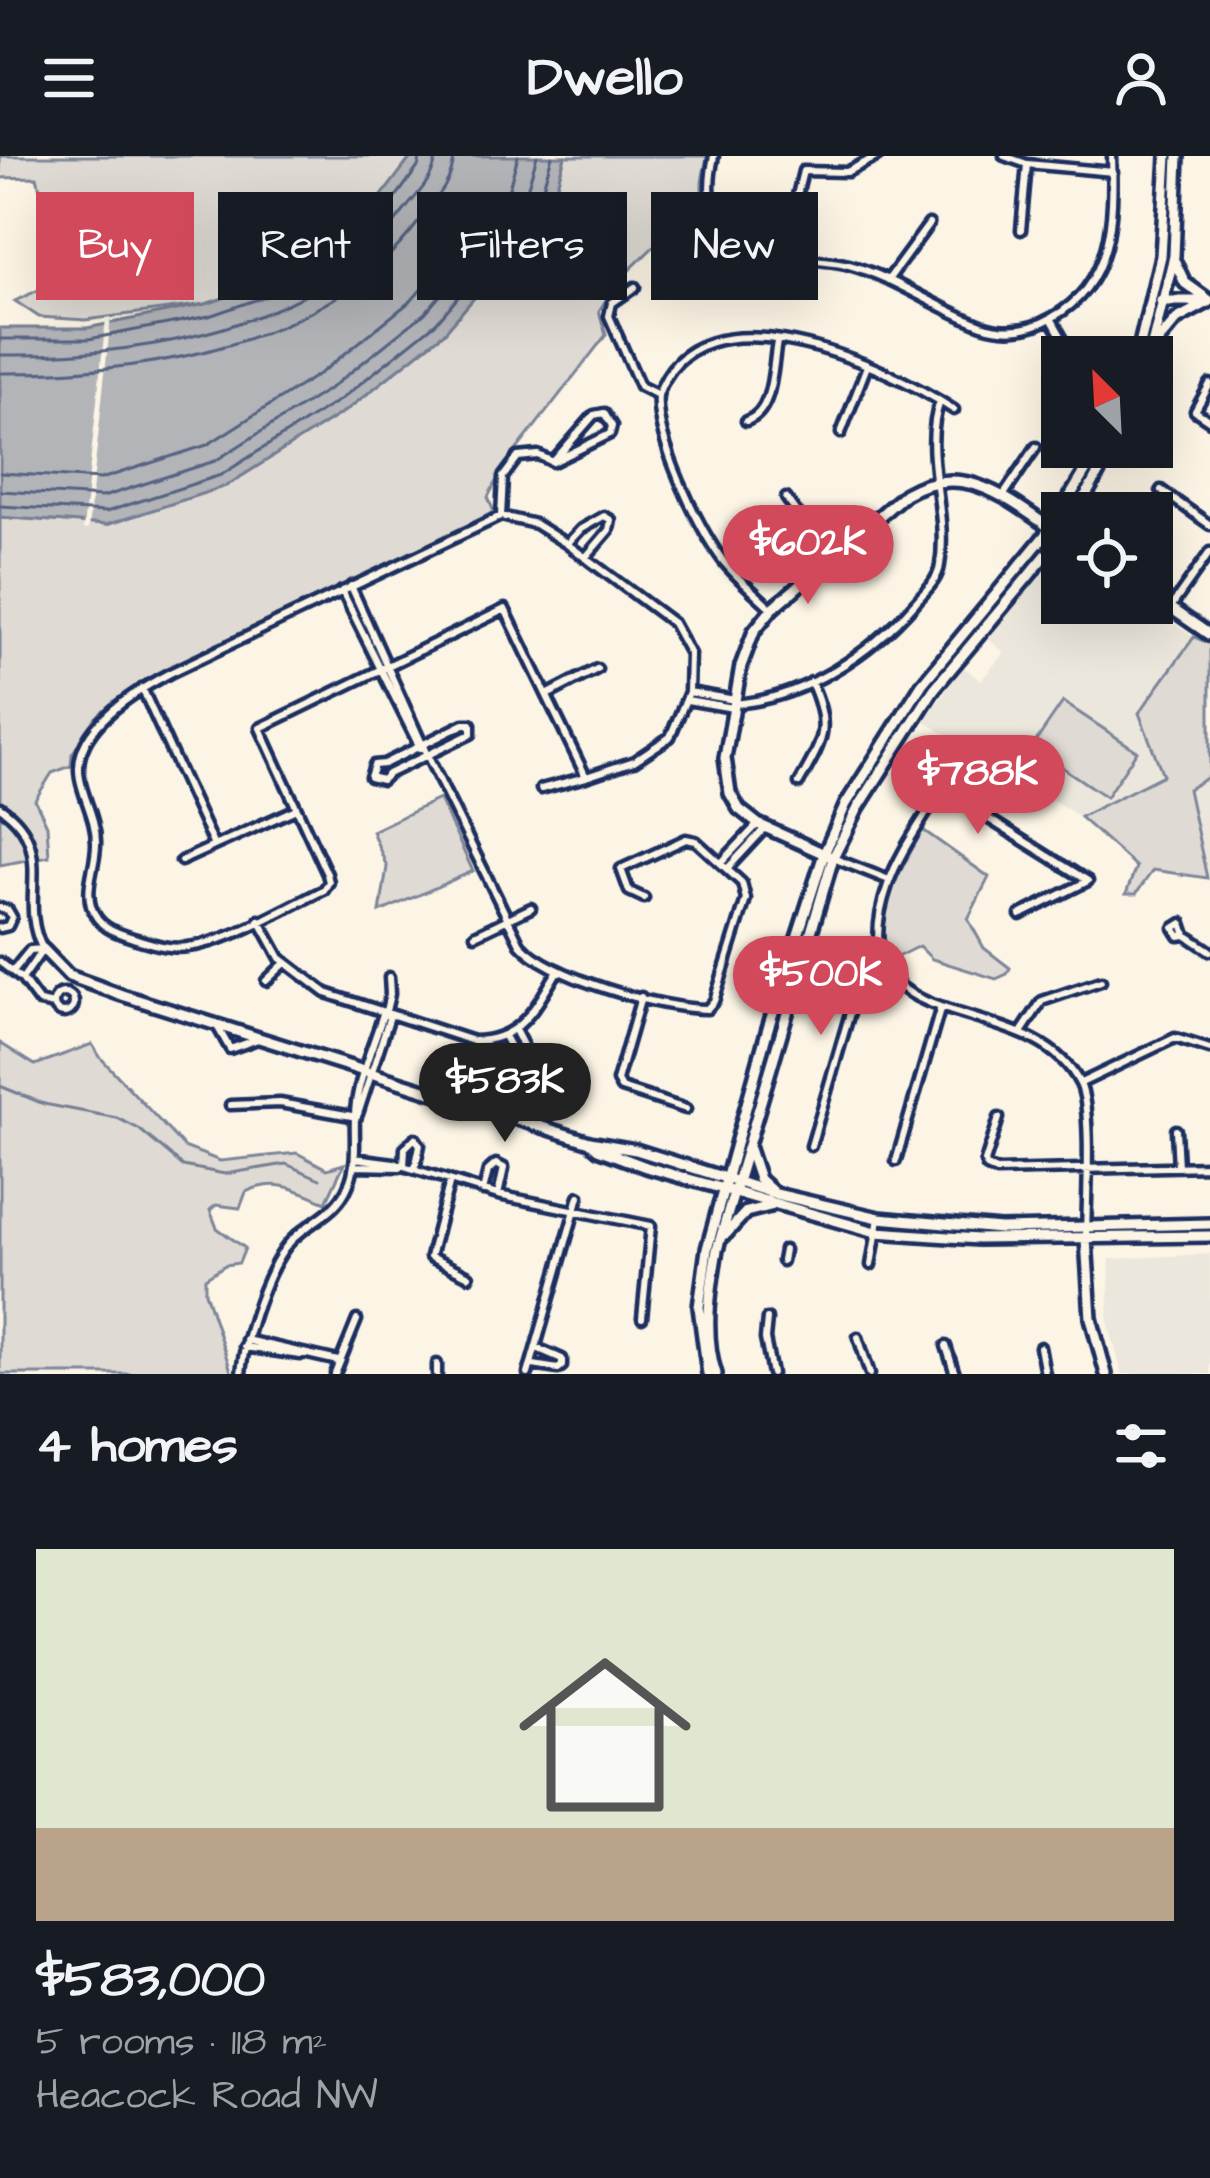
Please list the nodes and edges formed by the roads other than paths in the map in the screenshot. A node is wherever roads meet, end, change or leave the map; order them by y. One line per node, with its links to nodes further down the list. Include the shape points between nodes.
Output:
1 (714, 156): 9 (street)
2 (878, 156): 10 (street, via 847,172 803,171)
3 (1004, 156): 7 (street)
4 (1112, 156): 8 (street)
5 (1166, 156): 17 (main road)
6 (1178, 156): 13 (main road)
7 (1028, 164): 8 (street); 12 (street)
8 (1112, 172): 19 (street, via 1100,268 1080,298)
9 (709, 192)
10 (798, 192)
11 (928, 224): 15 (street)
12 (1021, 230)
13 (1174, 256): 17 (main road); 18 (main road, via 1185,284)
14 (818, 261): 15 (street)
15 (888, 280): 19 (street, via 989,327 1021,329)
16 (635, 287): 27 (street, via 612,303 609,316 640,386)
17 (1159, 300): 18 (main road); 21 (main road); 22 (main road)
18 (1210, 301): 23 (main road)
19 (1051, 318): 20 (street)
20 (1061, 336)
21 (1145, 336)
22 (1153, 336)
23 (1164, 336)
24 (777, 342): 25 (street, via 828,349); 27 (street, via 728,337 697,345 670,368); 30 (street, via 765,406)
25 (867, 366): 28 (street); 32 (street)
26 (1210, 384): 31 (street, via 1195,412)
27 (658, 395): 52 (street, via 659,428 706,535)
28 (940, 400): 29 (street); 35 (street, via 931,436)
29 (955, 410)
30 (746, 421)
31 (1210, 421)
32 (841, 433)
33 (1036, 447): 37 (street)
34 (553, 462): 34 (street, via 610,434 604,413 593,415); 39 (street, via 518,457 503,477)
35 (939, 481): 37 (main road, via 968,480); 46 (main road, via 905,494); 56 (street, via 937,578 871,649)
36 (1161, 490): 41 (street)
37 (1003, 496): 40 (main road)
38 (786, 498): 46 (street)
39 (501, 516): 43 (street); 48 (street)
40 (1041, 521)
41 (1210, 525)
42 (1041, 540): 70 (main road, via 922,684 846,805)
43 (567, 544): 45 (street); 45 (street, via 604,515 611,520)
44 (1210, 552): 50 (street)
45 (585, 558): 59 (street, via 673,622 690,654)
46 (830, 558): 52 (main road)
47 (1041, 561): 70 (main road, via 934,689)
48 (351, 586): 49 (street); 54 (street)
49 (342, 591): 54 (street); 57 (street)
50 (1173, 604)
51 (1173, 608): 53 (main road)
52 (772, 609): 60 (main road, via 748,644)
53 (1210, 635)
54 (383, 667): 58 (street, via 505,608); 61 (street); 67 (street, via 260,728)
55 (597, 669): 58 (street)
56 (810, 680): 60 (street); 64 (street, via 824,730)
57 (142, 688): 69 (street); 79 (street, via 79,758 96,836 96,916 112,931 176,948)
58 (548, 695): 63 (street)
59 (688, 696): 60 (street); 63 (street, via 670,737 634,761)
60 (734, 704): 68 (main road, via 725,779 740,808)
61 (421, 744): 62 (street); 62 (street, via 464,724 474,729); 62 (street, via 374,765 370,777 382,780)
62 (427, 755): 78 (street)
63 (586, 777): 65 (street)
64 (799, 783)
65 (542, 789)
66 (0, 807): 83 (street, via 32,847 33,921)
67 (296, 809): 69 (street); 79 (street, via 329,885)
68 (762, 826): 70 (main road); 72 (street)
69 (214, 846): 71 (street)
70 (829, 856): 73 (street); 111 (main road); 121 (main road)
71 (181, 861)
72 (724, 866): 74 (street, via 690,839 620,872 626,888); 94 (street, via 746,896 712,1005 699,1010)
73 (890, 880): 77 (street, via 941,789 1088,881); 87 (street, via 878,942)
74 (644, 898)
75 (0, 908): 80 (street, via 12,917)
76 (531, 908): 78 (street)
77 (1020, 915)
78 (506, 919): 81 (street); 89 (street, via 524,950)
79 (259, 920): 86 (street)
80 (0, 928)
81 (475, 934)
82 (1186, 934): 84 (street)
83 (43, 949): 88 (street, via 30,950); 91 (street); 98 (main road, via 78,980)
84 (1210, 951)
85 (0, 962): 88 (street)
86 (285, 963): 92 (street); 97 (street, via 333,997)
87 (887, 970): 96 (street, via 907,993); 112 (street, via 852,1006)
88 (13, 971): 91 (street)
89 (557, 972): 94 (street); 99 (street)
90 (388, 977): 97 (street)
91 (22, 979): 95 (street, via 36,1000)
92 (266, 981)
93 (1101, 981): 100 (street, via 1042,1001)
94 (641, 997): 107 (street, via 616,1081)
95 (54, 1005)
96 (940, 1010): 100 (street); 113 (street)
97 (386, 1015): 101 (street, via 465,1040); 104 (street)
98 (216, 1024): 102 (main road); 102 (street, via 230,1049)
99 (515, 1030): 101 (street); 101 (street, via 524,1061)
100 (1022, 1030): 105 (street)
101 (504, 1036)
102 (261, 1038): 104 (main road)
103 (1210, 1049): 105 (street, via 1175,1038)
104 (370, 1070): 108 (street); 121 (main road, via 614,1156)
105 (1080, 1083): 119 (street)
106 (230, 1105): 108 (street, via 280,1103)
107 (686, 1108)
108 (357, 1117): 114 (street)
109 (999, 1118): 119 (street, via 987,1168)
110 (1176, 1130): 117 (street)
111 (749, 1144): 121 (main road); 125 (main road, via 759,1179)
112 (812, 1146)
113 (896, 1161)
114 (354, 1162): 116 (street); 141 (street, via 334,1208 284,1250)
115 (1210, 1166): 117 (street)
116 (402, 1167): 118 (street); 118 (street, via 415,1138)
117 (1178, 1167): 119 (street)
118 (416, 1169): 120 (street)
119 (1085, 1171): 130 (street)
120 (450, 1180): 122 (street); 136 (street, via 430,1257)
121 (729, 1186): 125 (main road); 132 (main road); 152 (main road, via 701,1277 702,1342)
122 (483, 1191): 123 (street); 123 (street, via 496,1164 504,1168)
123 (498, 1195): 126 (street)
124 (579, 1196): 126 (street)
125 (776, 1200): 127 (main road); 129 (main road); 132 (main road, via 746,1212)
126 (574, 1210): 137 (street, via 651,1226); 144 (street)
127 (879, 1218): 129 (street); 130 (main road)
128 (1210, 1224): 130 (main road)
129 (876, 1232): 130 (main road, via 978,1239); 135 (street)
130 (1086, 1233): 131 (main road); 157 (main road, via 1091,1318)
131 (1210, 1236)
132 (717, 1250): 152 (main road)
133 (784, 1250): 134 (street)
134 (782, 1261)
135 (871, 1264)
136 (470, 1276)
137 (642, 1318)
138 (767, 1319): 153 (street)
139 (357, 1320): 145 (street)
140 (858, 1337): 154 (street)
141 (245, 1343): 145 (street); 148 (street)
142 (946, 1346): 155 (street)
143 (1040, 1347): 156 (street)
144 (538, 1349): 147 (street); 147 (street, via 562,1366)
145 (338, 1361): 149 (street)
146 (437, 1364): 150 (street)
147 (532, 1365): 151 (street)
148 (242, 1374)
149 (335, 1374)
150 (437, 1374)
151 (527, 1374)
152 (712, 1374)
153 (772, 1374)
154 (870, 1374)
155 (955, 1374)
156 (1045, 1374)
157 (1106, 1374)

